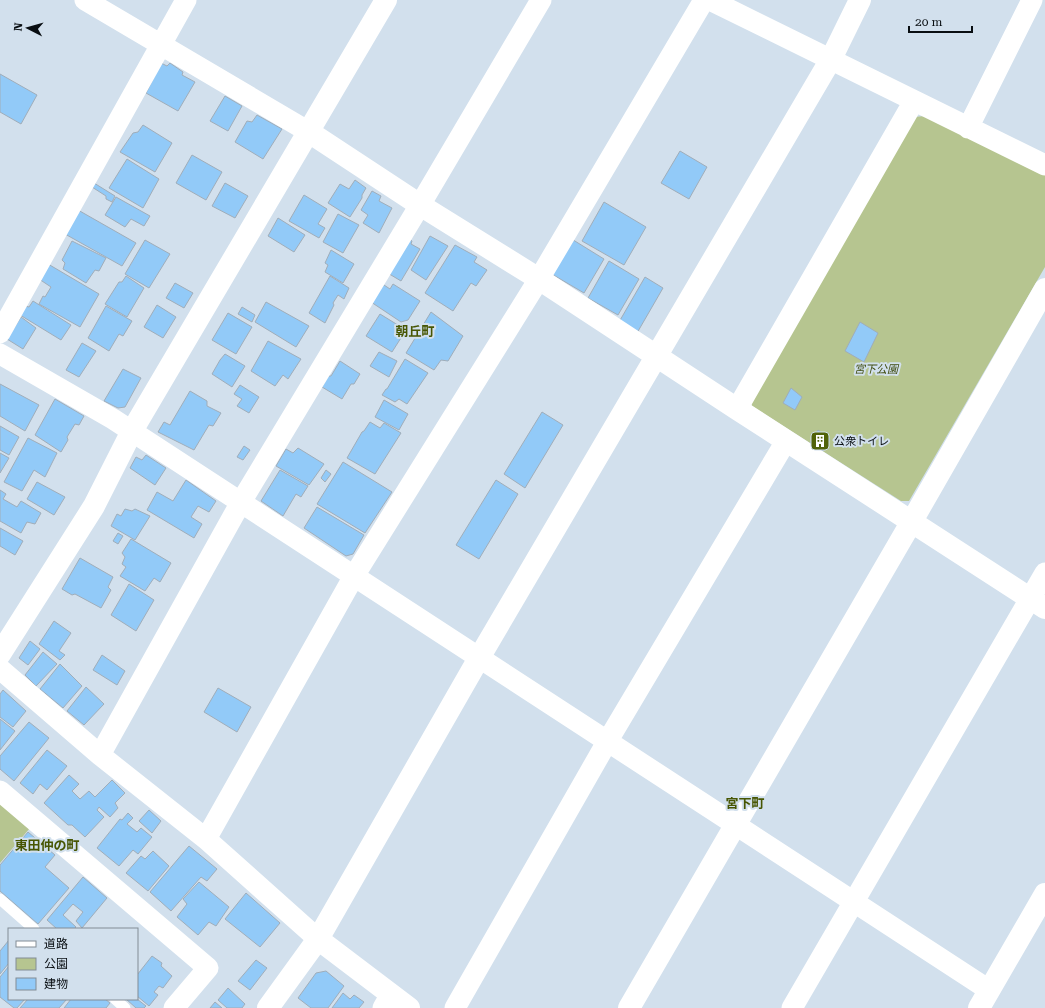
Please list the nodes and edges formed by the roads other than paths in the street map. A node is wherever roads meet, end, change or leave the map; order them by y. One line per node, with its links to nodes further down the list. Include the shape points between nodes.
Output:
1 (85, 0): 9 (street)
2 (186, 0): 9 (street)
3 (386, 0): 13 (street)
4 (541, 0): 15 (street)
5 (704, 0): 16 (street)
6 (710, 0): 10 (street)
7 (860, 0): 10 (street)
8 (1032, 0): 12 (street)
9 (161, 45): 13 (street); 18 (street)
10 (831, 58): 11 (street); 20 (street)
11 (914, 101): 12 (street); 21 (street)
12 (968, 128): 14 (street)
13 (309, 132): 15 (street); 22 (street)
14 (1045, 165)
15 (420, 205): 16 (street); 24 (street)
16 (539, 278): 20 (street); 27 (street)
17 (1045, 289): 25 (street)
18 (0, 333)
19 (0, 354): 22 (street)
20 (657, 356): 21 (street); 30 (street)
21 (736, 409): 23 (street)
22 (132, 431): 24 (street); 29 (street, via 94,506)
23 (786, 441): 25 (street); 32 (street)
24 (241, 502): 27 (street); 33 (street)
25 (912, 522): 28 (street); 35 (street)
26 (1045, 573): 28 (street)
27 (354, 576): 30 (street); 36 (street)
28 (1038, 603): 39 (street)
29 (0, 654)
30 (479, 658): 32 (street); 41 (street)
31 (0, 669): 33 (street)
32 (607, 742): 35 (street); 49 (street)
33 (100, 755): 36 (street)
34 (0, 791): 46 (street, via 208,968)
35 (735, 825): 39 (street); 50 (street)
36 (206, 839): 41 (street)
37 (1045, 894): 42 (street)
38 (0, 899): 40 (lane)
39 (854, 902): 42 (street); 51 (street)
40 (33, 928)
41 (318, 939): 44 (street); 47 (street)
42 (984, 999)
43 (116, 1000): 45 (lane)
44 (387, 1001): 48 (street)
45 (125, 1008)
46 (174, 1008)
47 (268, 1008)
48 (409, 1008)
49 (455, 1008)
50 (628, 1008)
51 (792, 1008)

